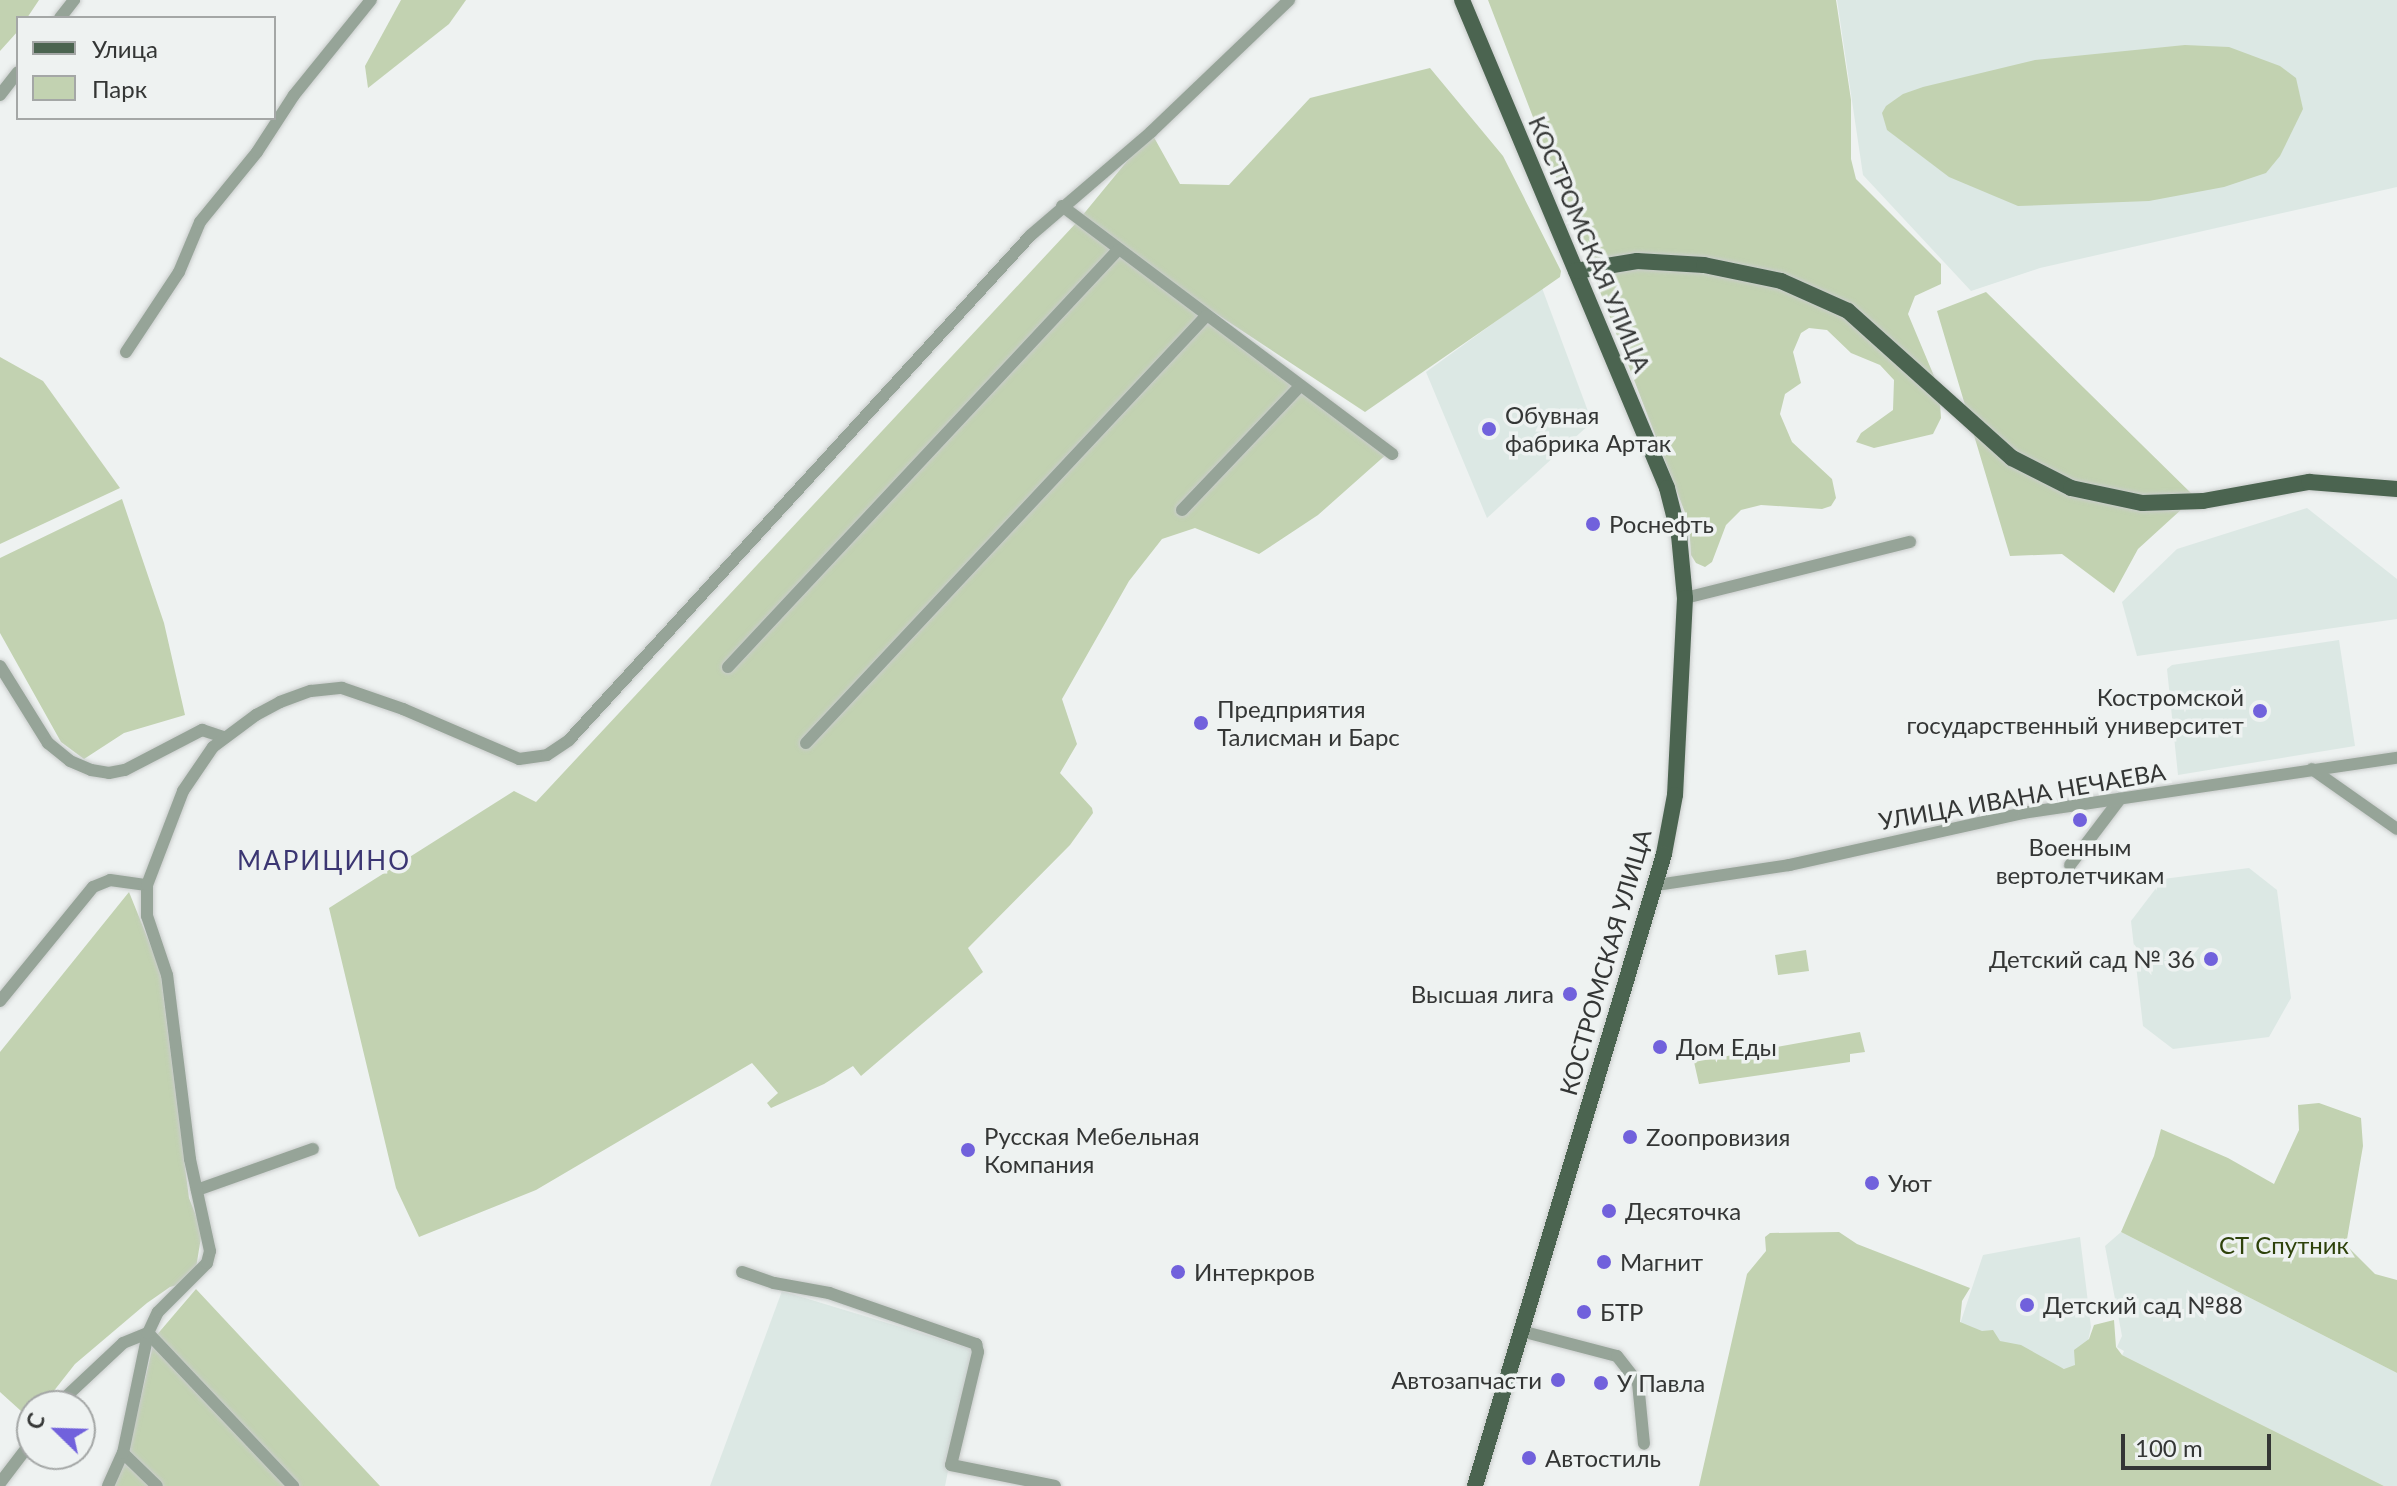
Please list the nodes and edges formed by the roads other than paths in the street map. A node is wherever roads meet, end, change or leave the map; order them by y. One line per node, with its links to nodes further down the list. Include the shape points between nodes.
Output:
1 (74, 0): 5 (street)
2 (371, 0): 12 (street, via 200,222 179,272)
3 (1289, 0): 8 (street, via 1151,132)
4 (1462, 0): 10 (main road, КОСТРОМСКАЯ УЛИЦА)
5 (62, 16)
6 (16, 75): 7 (street)
7 (0, 95)
8 (1062, 206): 9 (street); 21 (street, via 569,740 547,755 527,760 508,756 342,688 280,702)
9 (1118, 250): 11 (street); 20 (street)
10 (1576, 271): 15 (main road, via 1637,261 1704,265 1781,281 1848,311 2012,458 2071,488 2142,503 2203,501 2309,482); 18 (main road, КОСТРОМСКАЯ УЛИЦА, via 1667,488 1679,535)
11 (1206, 316): 13 (street); 22 (street)
12 (126, 352)
13 (1299, 387): 14 (street); 16 (street)
14 (1392, 454)
15 (2397, 489)
16 (1182, 510)
17 (1910, 542): 18 (street)
18 (1685, 598): 29 (main road, КОСТРОМСКАЯ УЛИЦА, via 1675,795)
19 (0, 666): 21 (street, via 48,743 91,770 125,770 202,730)
20 (728, 667)
21 (224, 737): 28 (street, via 183,791)
22 (806, 743)
23 (2397, 758): 24 (street, УЛИЦА ИВАНА НЕЧАЕВА)
24 (2312, 769): 25 (street, УЛИЦА ИВАНА НЕЧАЕВА); 26 (street)
25 (2120, 799): 27 (street); 29 (street, УЛИЦА ИВАНА НЕЧАЕВА, via 1959,825 1789,865)
26 (2397, 829)
27 (2070, 865)
28 (147, 885): 30 (street, via 110,880 93,887); 32 (street, via 147,916 167,975)
29 (1657, 885): 34 (main road, КОСТРОМСКАЯ УЛИЦА)
30 (0, 1001)
31 (313, 1149): 32 (street)
32 (197, 1190): 35 (street, via 209,1238 207,1263 158,1312)
33 (742, 1272): 41 (street, via 829,1293 976,1344 951,1465)
34 (1521, 1331): 37 (street, via 1617,1356 1638,1383); 46 (main road, КОСТРОМСКАЯ УЛИЦА)
35 (148, 1333): 36 (street, via 123,1343); 38 (street); 44 (street)
36 (73, 1390)
37 (1644, 1444)
38 (123, 1453): 42 (street); 43 (street)
39 (16, 1462): 40 (street)
40 (0, 1483)
41 (1022, 1483): 45 (street)
42 (108, 1486)
43 (157, 1486)
44 (293, 1486)
45 (1055, 1486)
46 (1475, 1486)

